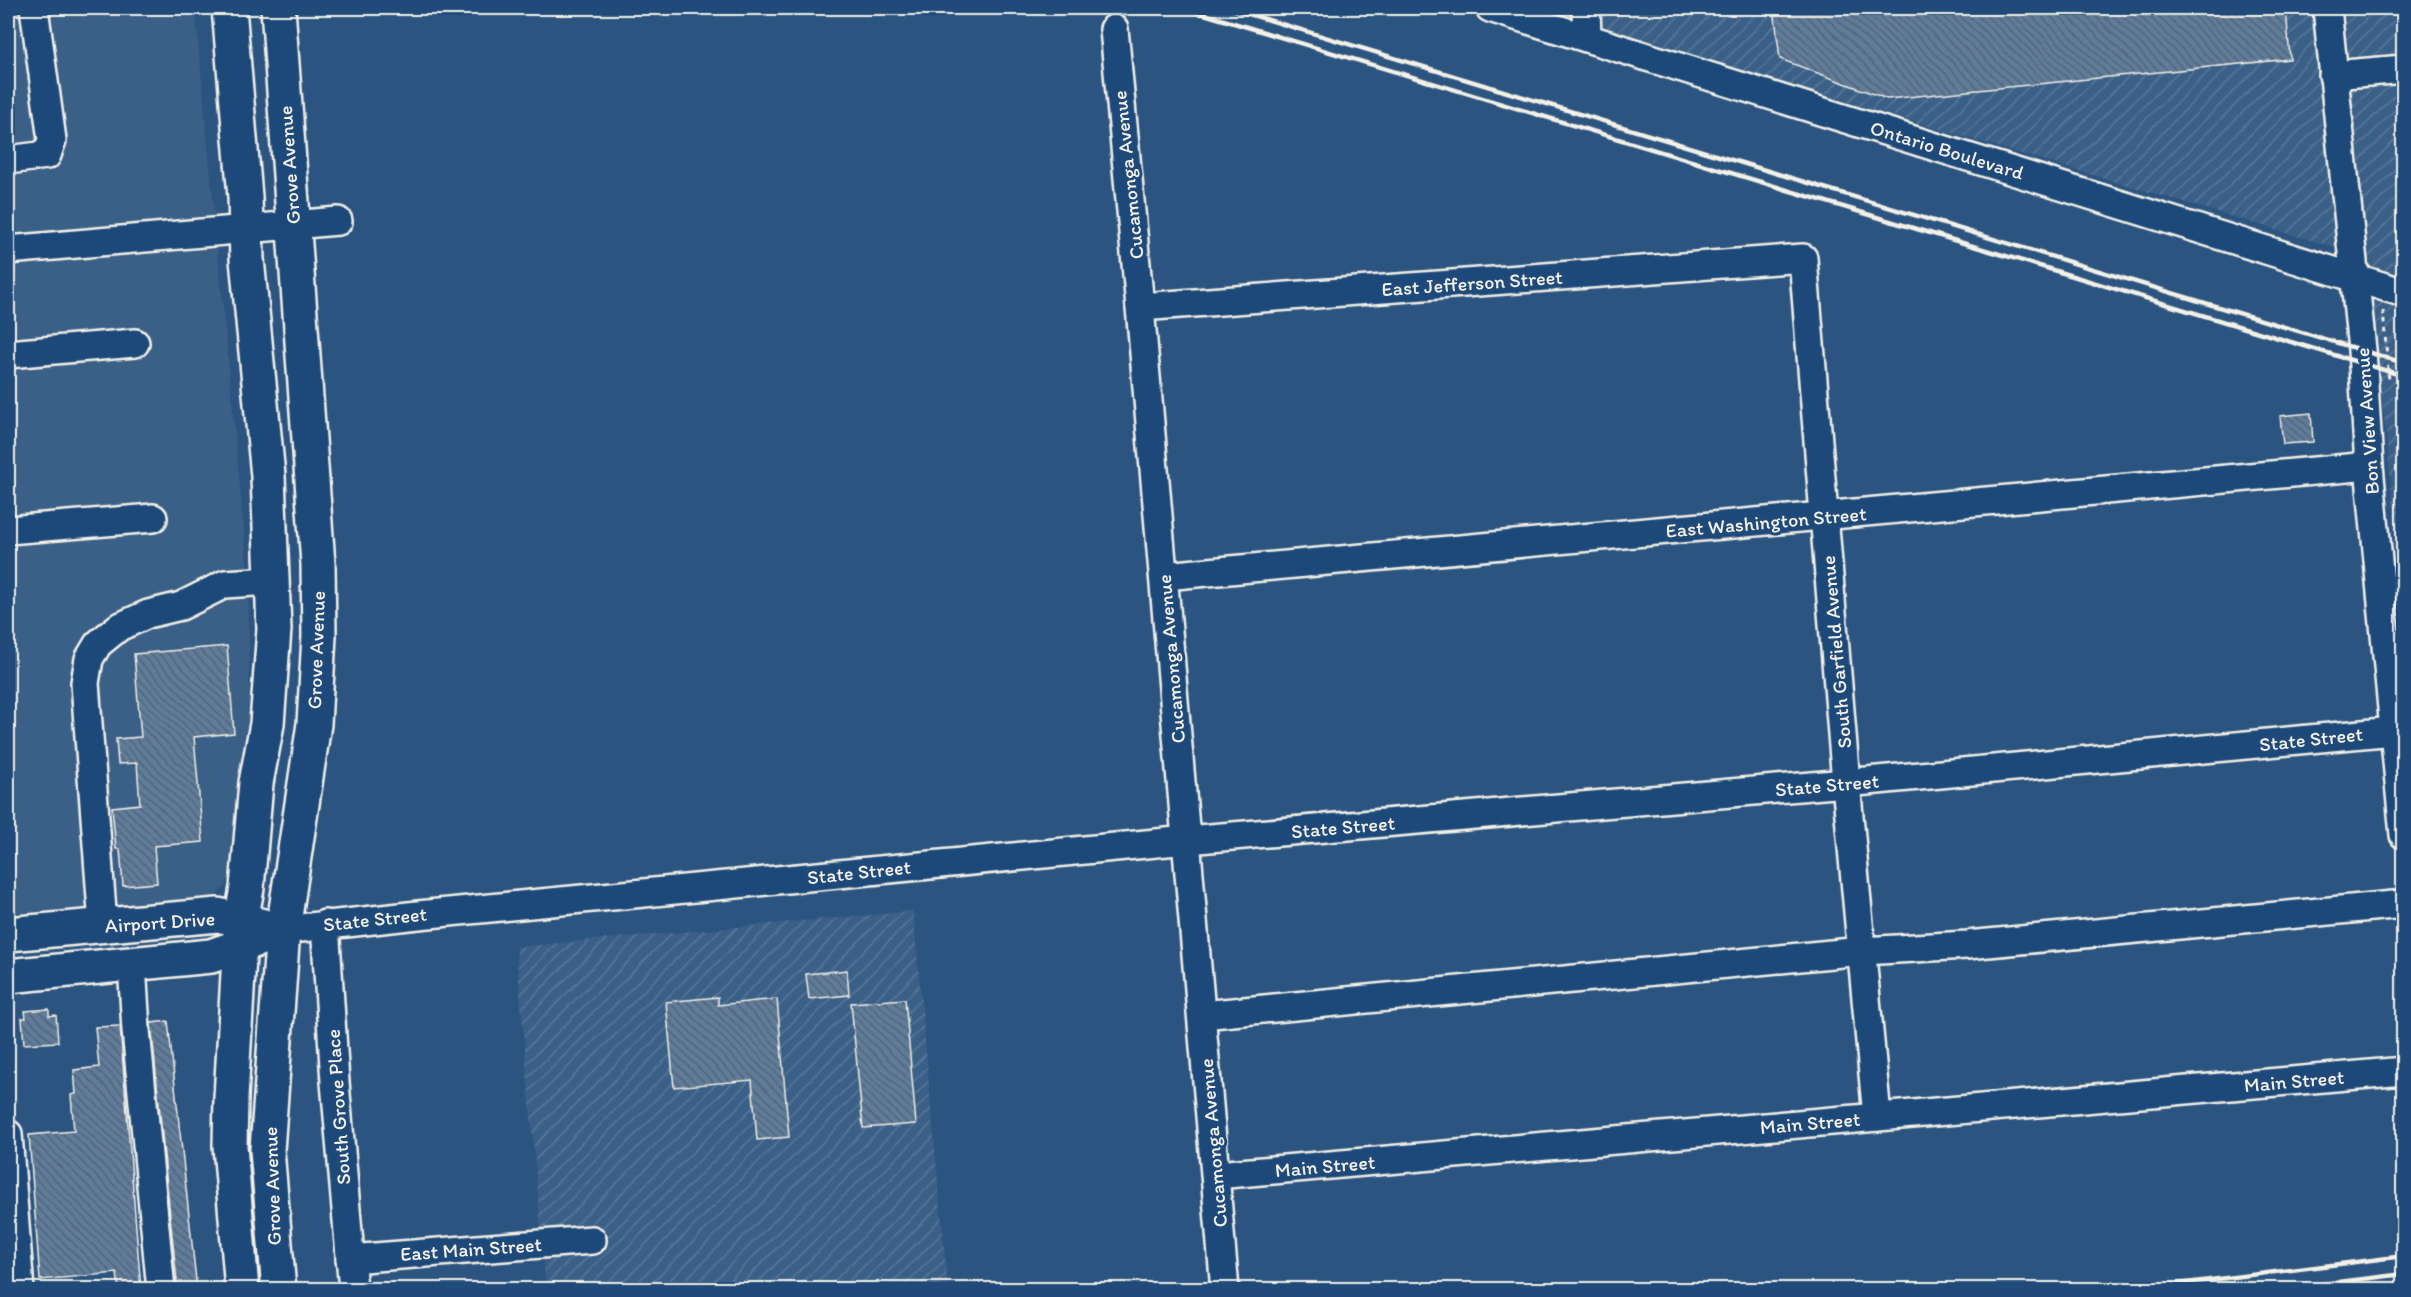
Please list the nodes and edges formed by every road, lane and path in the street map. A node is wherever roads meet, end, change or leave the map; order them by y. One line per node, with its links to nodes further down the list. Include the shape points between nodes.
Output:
1 (34, 8): 11 (street, via 52,140 47,155)
2 (229, 8): 14 (main road, Grove Avenue)
3 (278, 8): 13 (main road, Grove Avenue)
4 (1490, 8): 8 (street, Ontario Boulevard)
5 (1586, 8): 8 (street)
6 (2327, 8): 9 (street, Bon View Avenue)
7 (1114, 29): 19 (street, Cucamonga Avenue)
8 (1587, 38): 17 (street, Ontario Boulevard)
9 (2333, 75): 10 (street); 17 (street, Bon View Avenue)
10 (2403, 76)
11 (8, 160)
12 (338, 221): 13 (street)
13 (293, 224): 14 (street); 35 (main road, Grove Avenue, via 318,564 319,636 314,724)
14 (245, 229): 15 (street); 27 (main road, Grove Avenue, via 268,476)
15 (8, 250)
16 (1803, 258): 19 (street, East Jefferson Street); 23 (street, South Garfield Avenue)
17 (2353, 277): 18 (street, Ontario Boulevard); 22 (street, Bon View Avenue)
18 (2403, 293)
19 (1140, 307): 26 (street, Cucamonga Avenue)
20 (135, 343): 21 (street)
21 (8, 354)
22 (2369, 466): 23 (street, East Washington Street); 28 (street, Bon View Avenue)
23 (1824, 517): 26 (street, East Washington Street); 29 (street, South Garfield Avenue)
24 (153, 518): 25 (street)
25 (8, 530)
26 (1164, 576): 31 (street, Cucamonga Avenue)
27 (272, 581): 34 (street, via 225,584 181,606 148,614 119,627 98,644 89,659 85,683); 36 (main road, Grove Avenue, via 274,629 267,724 256,783)
28 (2399, 730): 29 (street, State Street); 30 (street, Bon View Avenue)
29 (1846, 783): 31 (street, State Street); 38 (street, South Garfield Avenue)
30 (2403, 835)
31 (1187, 840): 33 (street, State Street); 41 (street, Cucamonga Avenue)
32 (2403, 904): 38 (street, via 1967,945)
33 (325, 924): 35 (street, State Street); 47 (street, South Grove Place)
34 (103, 925): 36 (main road, Airport Drive, via 218,915); 37 (main road, Airport Drive)
35 (283, 930): 36 (main road, Airport Drive); 51 (main road, Grove Avenue, via 267,1150)
36 (241, 933): 39 (main road, Airport Drive, via 211,956); 50 (main road, Grove Avenue, via 230,1146)
37 (8, 934)
38 (1862, 951): 41 (street); 43 (street, South Garfield Avenue)
39 (132, 964): 40 (main road, Airport Drive); 49 (street)
40 (8, 976)
41 (1202, 1015): 45 (street, Cucamonga Avenue)
42 (2403, 1071): 43 (street, Main Street)
43 (1877, 1117): 45 (street, Main Street)
44 (8, 1134): 48 (street)
45 (1216, 1175): 53 (street, Cucamonga Avenue)
46 (592, 1240): 47 (street, East Main Street)
47 (350, 1259): 52 (street, South Grove Place)
48 (20, 1290)
49 (161, 1290)
50 (242, 1290)
51 (279, 1290)
52 (353, 1290)
53 (1225, 1290)

